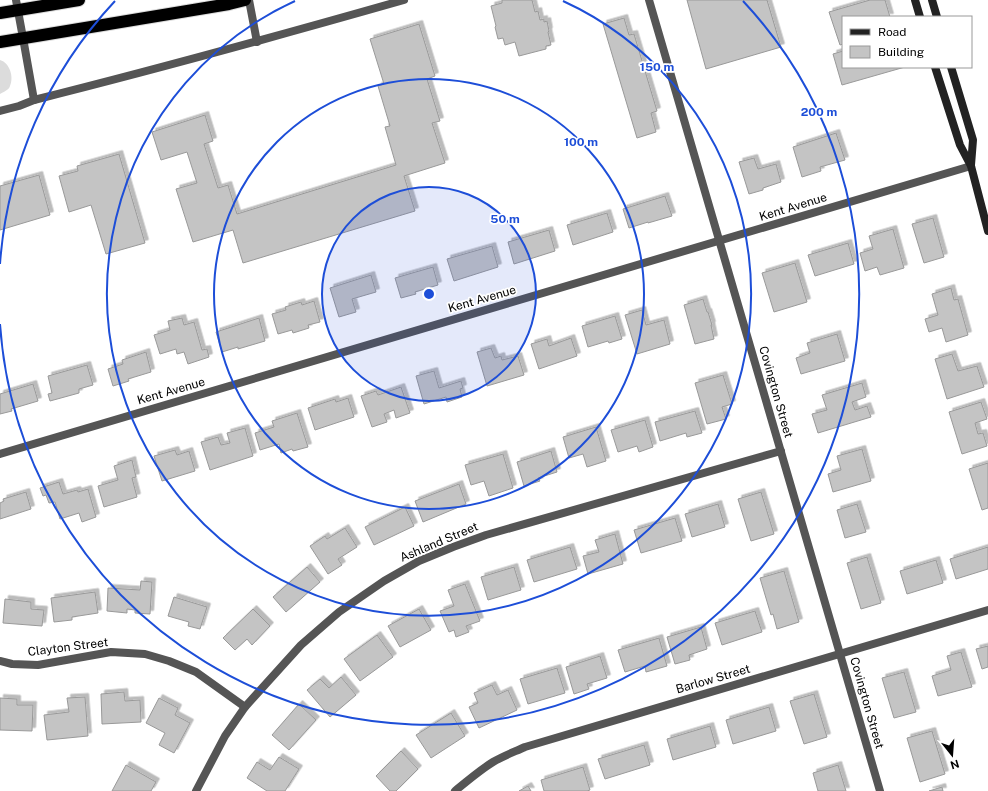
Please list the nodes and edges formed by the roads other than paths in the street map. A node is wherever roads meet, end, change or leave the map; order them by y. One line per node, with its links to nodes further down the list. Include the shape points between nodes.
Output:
1 (79, 0): 8 (highway)
2 (245, 0): 12 (highway)
3 (248, 0): 14 (street)
4 (404, 0): 14 (street)
5 (649, 0): 21 (street, Covington Street)
6 (915, 0): 10 (street)
7 (932, 0): 11 (street)
8 (17, 5): 9 (highway); 12 (street)
9 (0, 13)
10 (920, 16)
11 (937, 16)
12 (23, 38): 13 (highway); 17 (street)
13 (0, 42)
14 (257, 42): 17 (street)
15 (935, 68): 19 (street, via 960,145)
16 (951, 68): 19 (street, via 973,140)
17 (34, 100): 18 (street)
18 (0, 111)
19 (971, 166): 20 (street); 21 (street, Kent Avenue)
20 (988, 231)
21 (719, 241): 22 (street, Covington Street); 23 (street, Kent Avenue)
22 (781, 450): 25 (street, Covington Street); 27 (street, Ashland Street, via 486,535 419,561 338,612 301,645)
23 (0, 454)
24 (988, 610): 25 (street, Barlow Street)
25 (840, 654): 29 (street, Barlow Street, via 525,747 493,763); 30 (street, Covington Street)
26 (0, 661): 27 (street, Clayton Street, via 38,665 112,652 145,654 196,672)
27 (245, 707): 28 (street, Ashland Street, via 225,736)
28 (196, 791)
29 (455, 791)
30 (880, 791)

